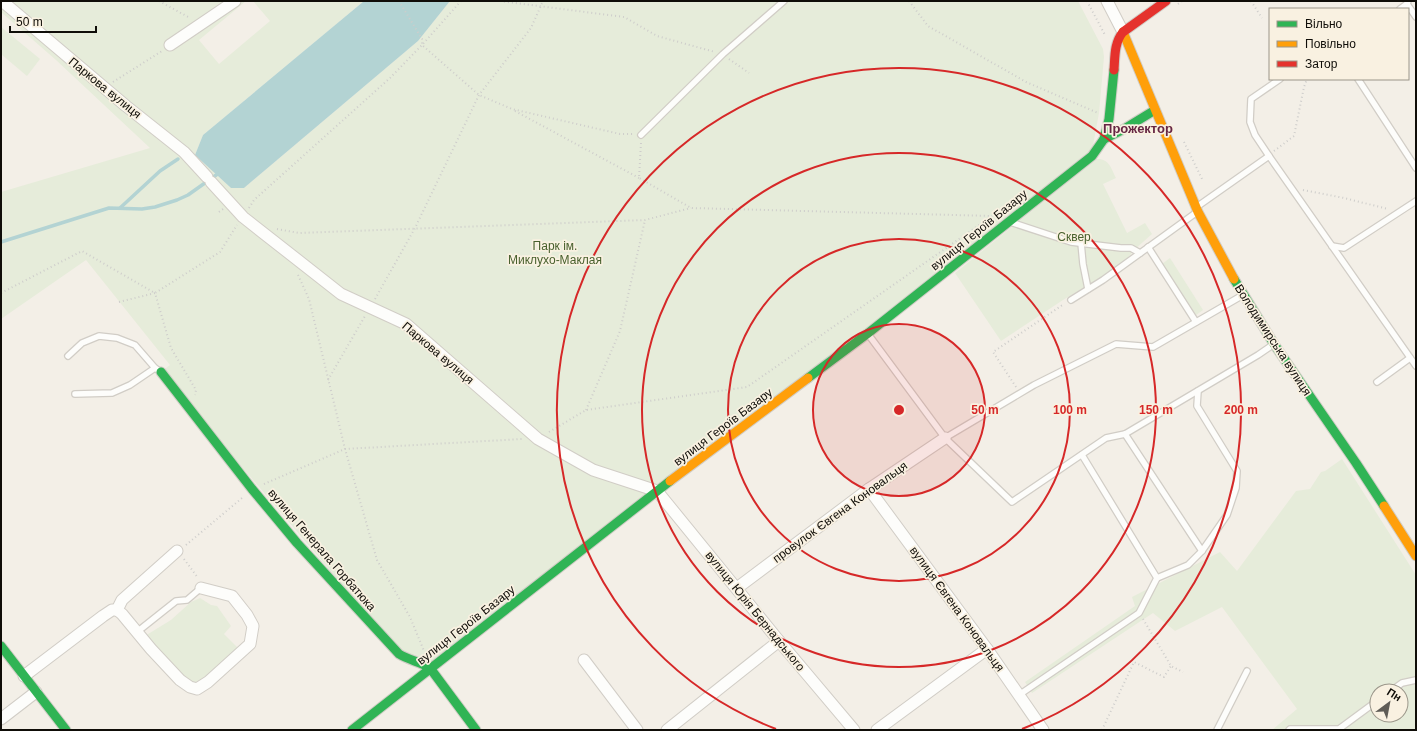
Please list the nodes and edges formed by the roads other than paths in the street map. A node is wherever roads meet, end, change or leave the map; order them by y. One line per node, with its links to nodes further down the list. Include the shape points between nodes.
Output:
1 (2, 1): 41 (street, Паркова вулиця, via 184,152 243,217 341,294 406,324 538,439 593,470)
2 (235, 1): 9 (street)
3 (784, 1): 13 (lane, via 723,54)
4 (1107, 1): 8 (street)
5 (1166, 1): 8 (street)
6 (1408, 3): 7 (lane)
7 (1416, 17)
8 (1123, 32): 12 (street, Володимирська вулиця); 14 (street, via 1116,45 1109,119)
9 (170, 45)
10 (1279, 80): 15 (lane, via 1251,99 1250,122)
11 (1359, 80): 16 (lane)
12 (1155, 110): 14 (street); 18 (street, Володимирська вулиця)
13 (641, 135)
14 (1104, 138): 19 (street, вулиця Героїв Базару, via 1092,156)
15 (1269, 156): 18 (lane); 21 (lane)
16 (1416, 168)
17 (1416, 201): 21 (lane, via 1344,248)
18 (1197, 209): 22 (lane); 25 (street, Володимирська вулиця)
19 (1008, 222): 20 (lane); 28 (street, вулиця Героїв Базару)
20 (1081, 243): 23 (lane, via 1131,248); 24 (lane, via 1082,264)
21 (1332, 246): 31 (lane)
22 (1148, 247): 23 (lane); 27 (lane)
23 (1140, 253): 24 (lane)
24 (1088, 289): 26 (lane)
25 (1243, 295): 27 (lane); 29 (street, Володимирська вулиця)
26 (1070, 300)
27 (1196, 322): 38 (lane, via 1153,347 1116,344 1034,385)
28 (868, 334): 38 (lane); 41 (street, вулиця Героїв Базару)
29 (1274, 344): 35 (lane); 44 (street, Володимирська вулиця)
30 (68, 356): 33 (lane, via 82,343 99,336 118,338 136,345)
31 (1410, 358): 32 (lane); 34 (lane)
32 (1416, 366)
33 (158, 370): 36 (lane, via 112,393); 54 (street, вулиця Генерала Горбатюка, via 297,543 393,648 409,660)
34 (1377, 382)
35 (1198, 391): 37 (lane); 43 (lane, via 1197,406 1237,471 1236,488 1227,515)
36 (75, 394)
37 (1125, 434): 39 (lane, via 1106,438); 43 (lane)
38 (945, 438): 39 (lane, via 1012,502); 40 (street, провулок Євгена Коновальця)
39 (1082, 455): 45 (lane)
40 (869, 489): 47 (street, провулок Євгена Коновальця); 52 (street, вулиця Євгена Коновальця)
41 (657, 491): 47 (street, вулиця Юрія Бернадського); 54 (street, вулиця Героїв Базару)
42 (178, 551): 48 (street, via 122,600)
43 (1202, 551): 45 (lane, via 1188,565)
44 (1416, 556)
45 (1157, 578): 60 (lane, via 1139,612)
46 (201, 588): 49 (lane, via 187,600 176,601); 49 (street, via 232,596 253,626 250,644 208,682 197,689 186,686)
47 (737, 588): 50 (street, вулиця Юрія Бернадського)
48 (117, 610): 49 (street); 56 (street, via 103,616)
49 (137, 632)
50 (779, 641): 67 (street); 68 (street, вулиця Юрія Бернадського)
51 (1, 646): 56 (street)
52 (987, 649): 60 (street, вулиця Євгена Коновальця); 69 (street)
53 (584, 660): 66 (street)
54 (430, 668): 64 (street, вулиця Героїв Базару); 65 (street)
55 (1247, 671): 71 (lane)
56 (24, 676): 59 (street)
57 (1416, 680): 58 (lane)
58 (1402, 683)
59 (36, 692): 62 (street); 63 (street)
60 (1019, 695): 70 (street, вулиця Євгена Коновальця)
61 (1369, 707): 72 (lane, via 1338,729)
62 (1, 719)
63 (66, 730)
64 (352, 730)
65 (476, 730)
66 (638, 730)
67 (667, 730)
68 (854, 730)
69 (877, 730)
70 (1043, 730)
71 (1217, 730)
72 (1289, 730)

